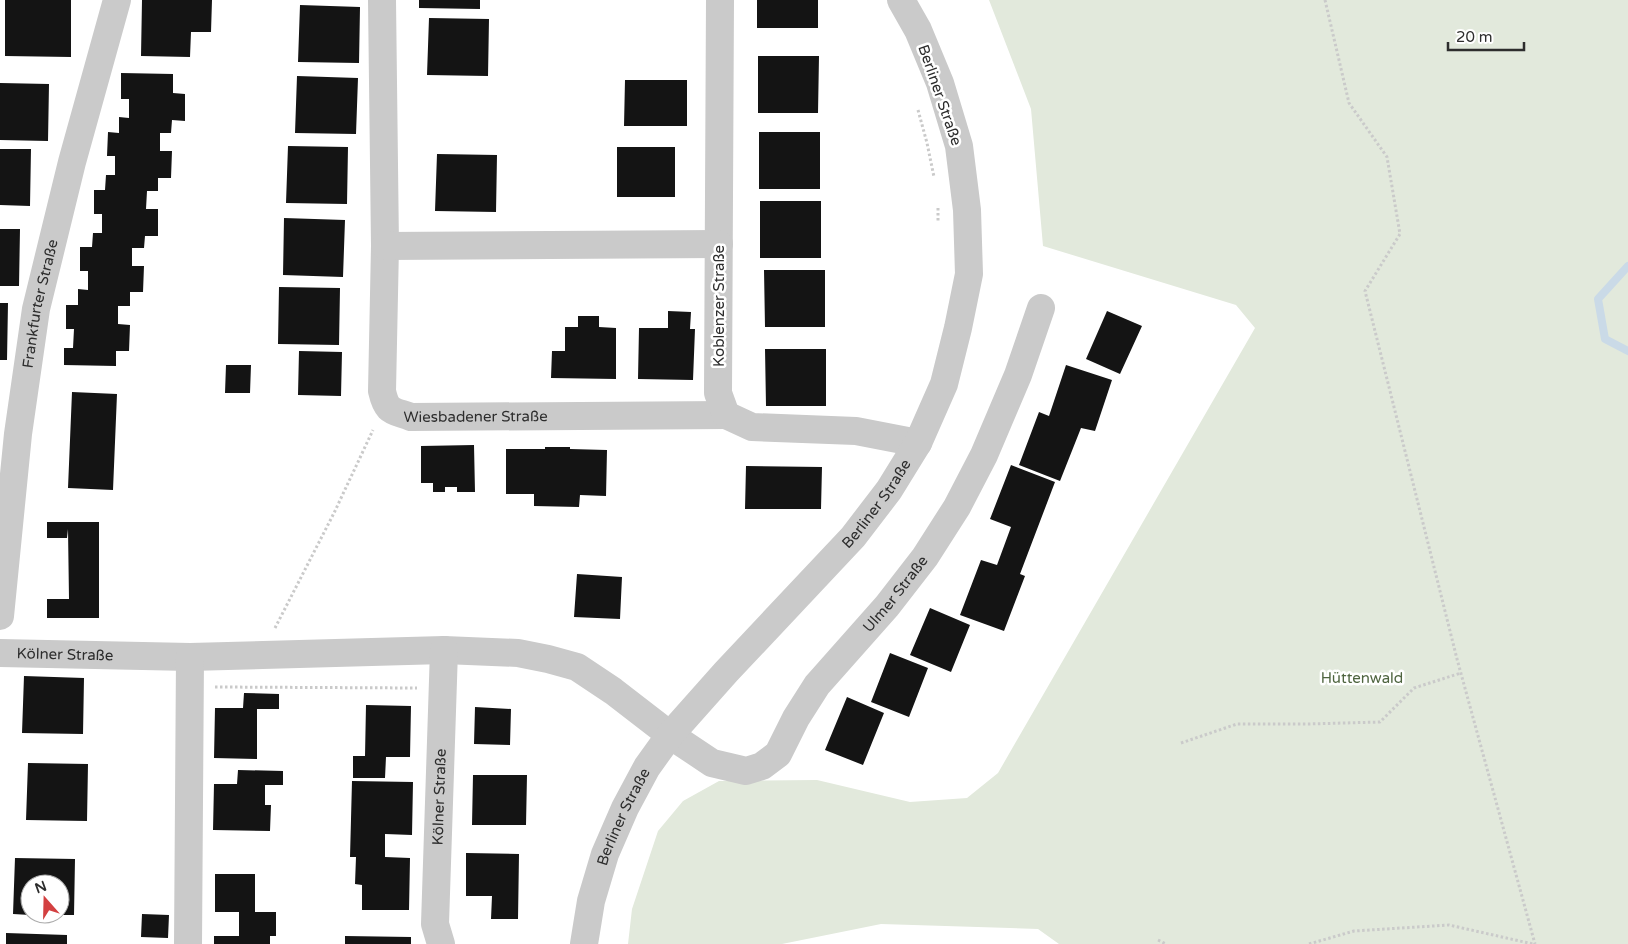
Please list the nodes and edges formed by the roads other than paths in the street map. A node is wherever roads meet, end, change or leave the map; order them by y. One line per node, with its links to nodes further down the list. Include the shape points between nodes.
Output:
1 (117, 0): 10 (street, Frankfurter Straße, via 36,309 18,434)
2 (382, 0): 6 (street, Wiesbadener Straße)
3 (720, 0): 5 (street, Koblenzer Straße)
4 (901, 0): 9 (street, Berliner Straße, via 918,30 940,83 959,146 967,210 969,274 958,328 944,384)
5 (719, 244): 6 (street); 8 (street, Koblenzer Straße, via 718,393)
6 (386, 246): 8 (street, Wiesbadener Straße, via 382,391 385,404 391,410 411,417)
7 (1041, 308): 14 (street, Ulmer Straße, via 1018,376 958,508 887,606 816,685 778,754 762,766 746,771 712,763)
8 (726, 415): 9 (street, via 752,427 856,431)
9 (918, 443): 14 (street, Berliner Straße, via 889,490 853,537)
10 (0, 616)
11 (444, 650): 13 (street, Kölner Straße); 14 (street, Kölner Straße, via 518,653 576,667); 16 (street, Kölner Straße, via 435,924)
12 (0, 653): 13 (street, Kölner Straße)
13 (190, 657): 15 (street)
14 (670, 735): 17 (street, Berliner Straße, via 647,767 605,854 591,901)
15 (188, 944)
16 (441, 944)
17 (584, 944)

